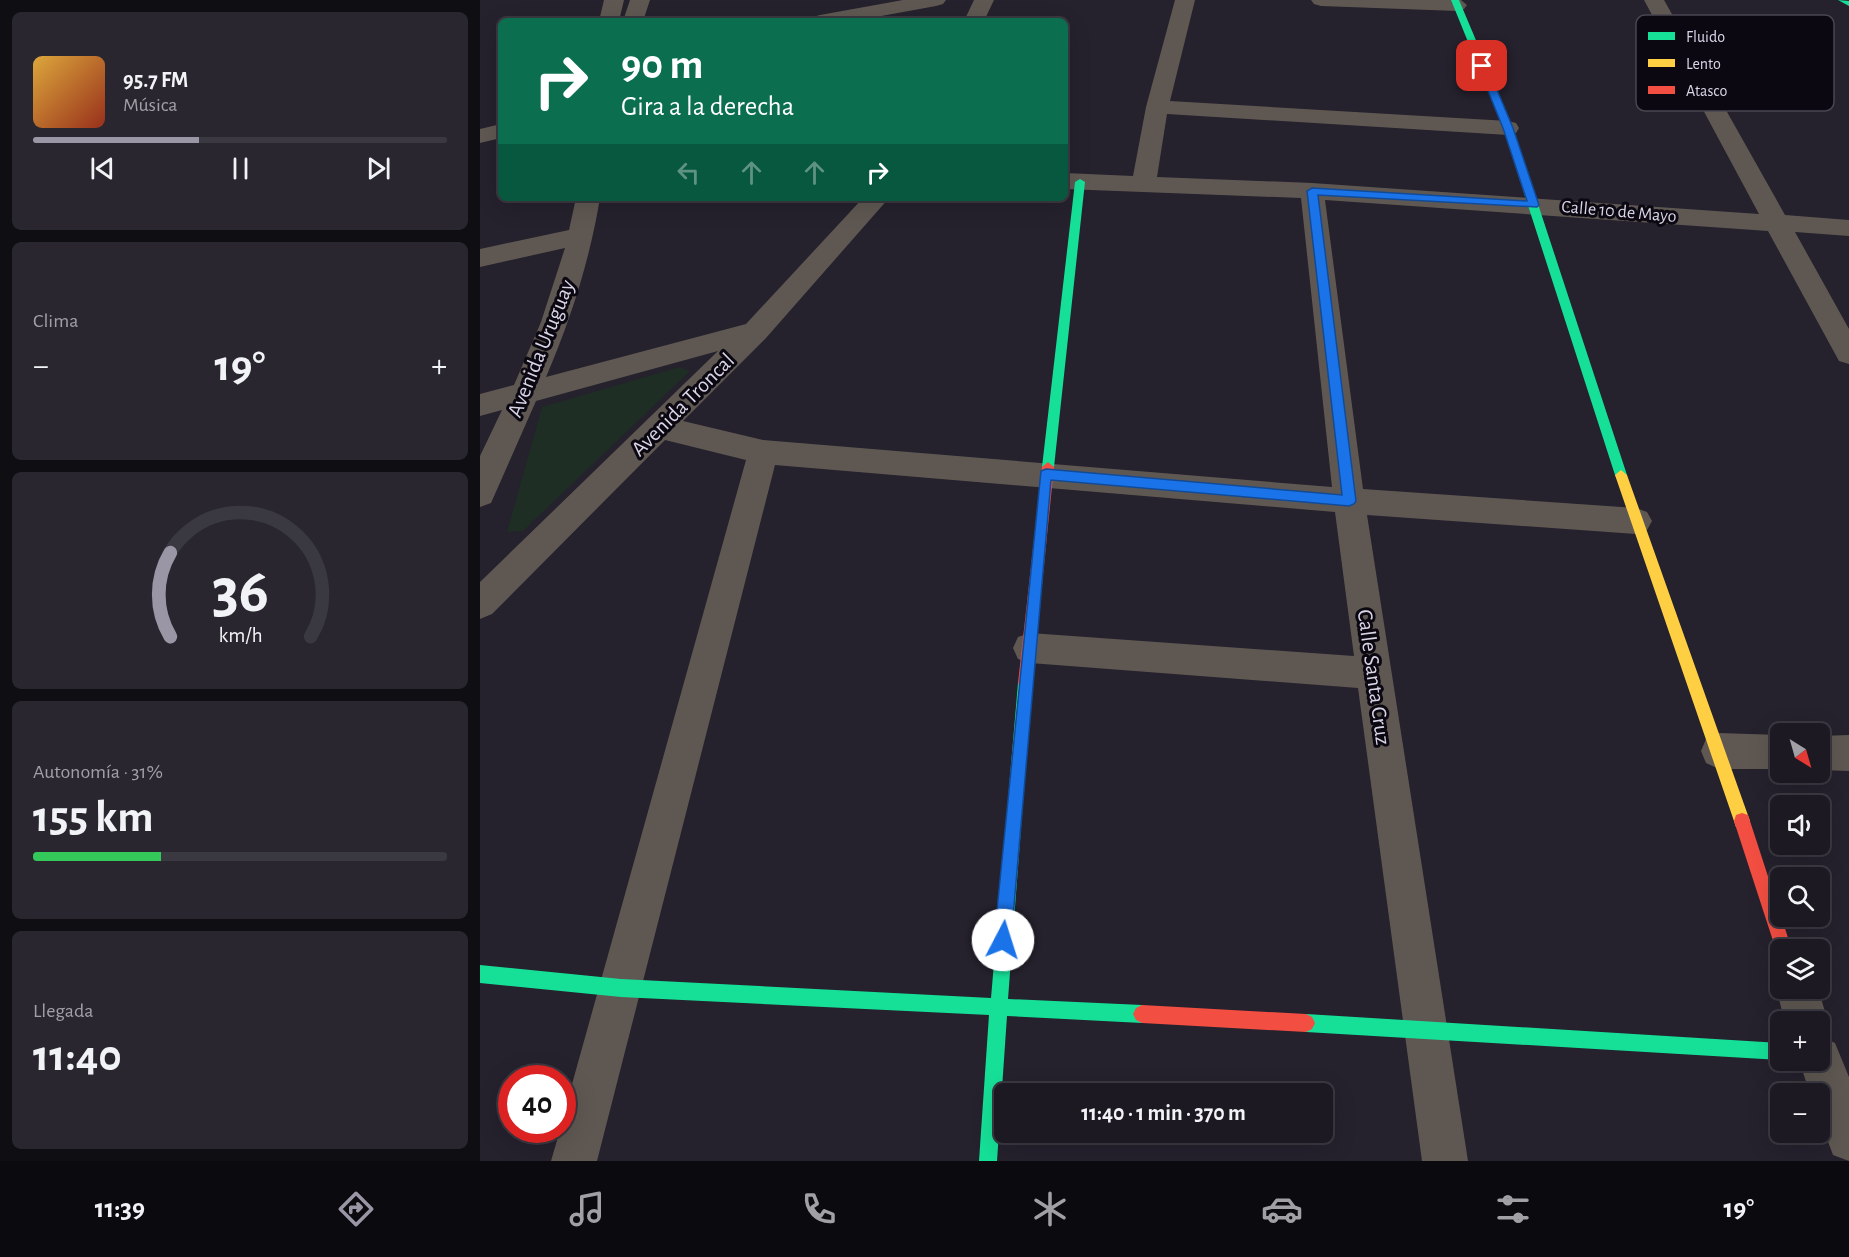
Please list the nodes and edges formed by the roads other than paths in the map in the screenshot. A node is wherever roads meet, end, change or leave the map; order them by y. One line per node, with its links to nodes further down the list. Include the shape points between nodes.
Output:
1 (614, 0): 12 (street)
2 (640, 0): 13 (street)
3 (936, 0): 14 (street)
4 (984, 0): 15 (street)
5 (1185, 0): 16 (street)
6 (1321, 0): 9 (street)
7 (1654, 0): 11 (street)
8 (1842, 0): 10 (street)
9 (1456, 2): 18 (street)
10 (1849, 4)
11 (1662, 15)
12 (610, 18)
13 (634, 18)
14 (837, 18)
15 (975, 18)
16 (1157, 107): 18 (street); 22 (street)
17 (1715, 111): 27 (street)
18 (1508, 128): 26 (street)
19 (498, 132): 20 (street)
20 (480, 136)
21 (1072, 182): 22 (street, Calle 10 de Mayo); 37 (street)
22 (1144, 185): 23 (street, Calle 10 de Mayo)
23 (1312, 191): 26 (street, Calle 10 de Mayo); 39 (street, Calle Santa Cruz)
24 (588, 201): 29 (street, Avenida Uruguay)
25 (874, 201): 31 (street, Avenida Troncal)
26 (1534, 205): 27 (street, Calle 10 de Mayo); 40 (street)
27 (1777, 224): 28 (street, Calle 10 de Mayo); 32 (street)
28 (1849, 228)
29 (582, 236): 30 (street); 33 (street, Avenida Uruguay, via 557,316)
30 (480, 258)
31 (756, 331): 33 (street); 35 (street, Avenida Troncal)
32 (1849, 354)
33 (525, 393): 34 (street); 38 (street, Avenida Uruguay)
34 (480, 405)
35 (660, 427): 36 (street); 41 (street, Avenida Troncal)
36 (763, 452): 37 (street); 50 (street)
37 (1046, 474): 39 (street); 42 (street)
38 (480, 494)
39 (1349, 501): 40 (street); 43 (street, Calle Santa Cruz)
40 (1636, 521): 44 (street)
41 (480, 604)
42 (1030, 648): 43 (street); 51 (street)
43 (1374, 673): 52 (street, Calle Santa Cruz)
44 (1719, 751): 45 (street); 48 (street)
45 (1770, 752)
46 (1830, 753): 47 (street)
47 (1849, 753)
48 (1780, 939)
49 (480, 974): 50 (street)
50 (621, 988): 51 (street); 56 (street)
51 (997, 1007): 52 (street); 57 (street)
52 (1426, 1029): 53 (street); 58 (street, Calle Santa Cruz)
53 (1770, 1051)
54 (1825, 1071): 55 (street)
55 (1849, 1139)
56 (574, 1161)
57 (988, 1161)
58 (1445, 1161)

